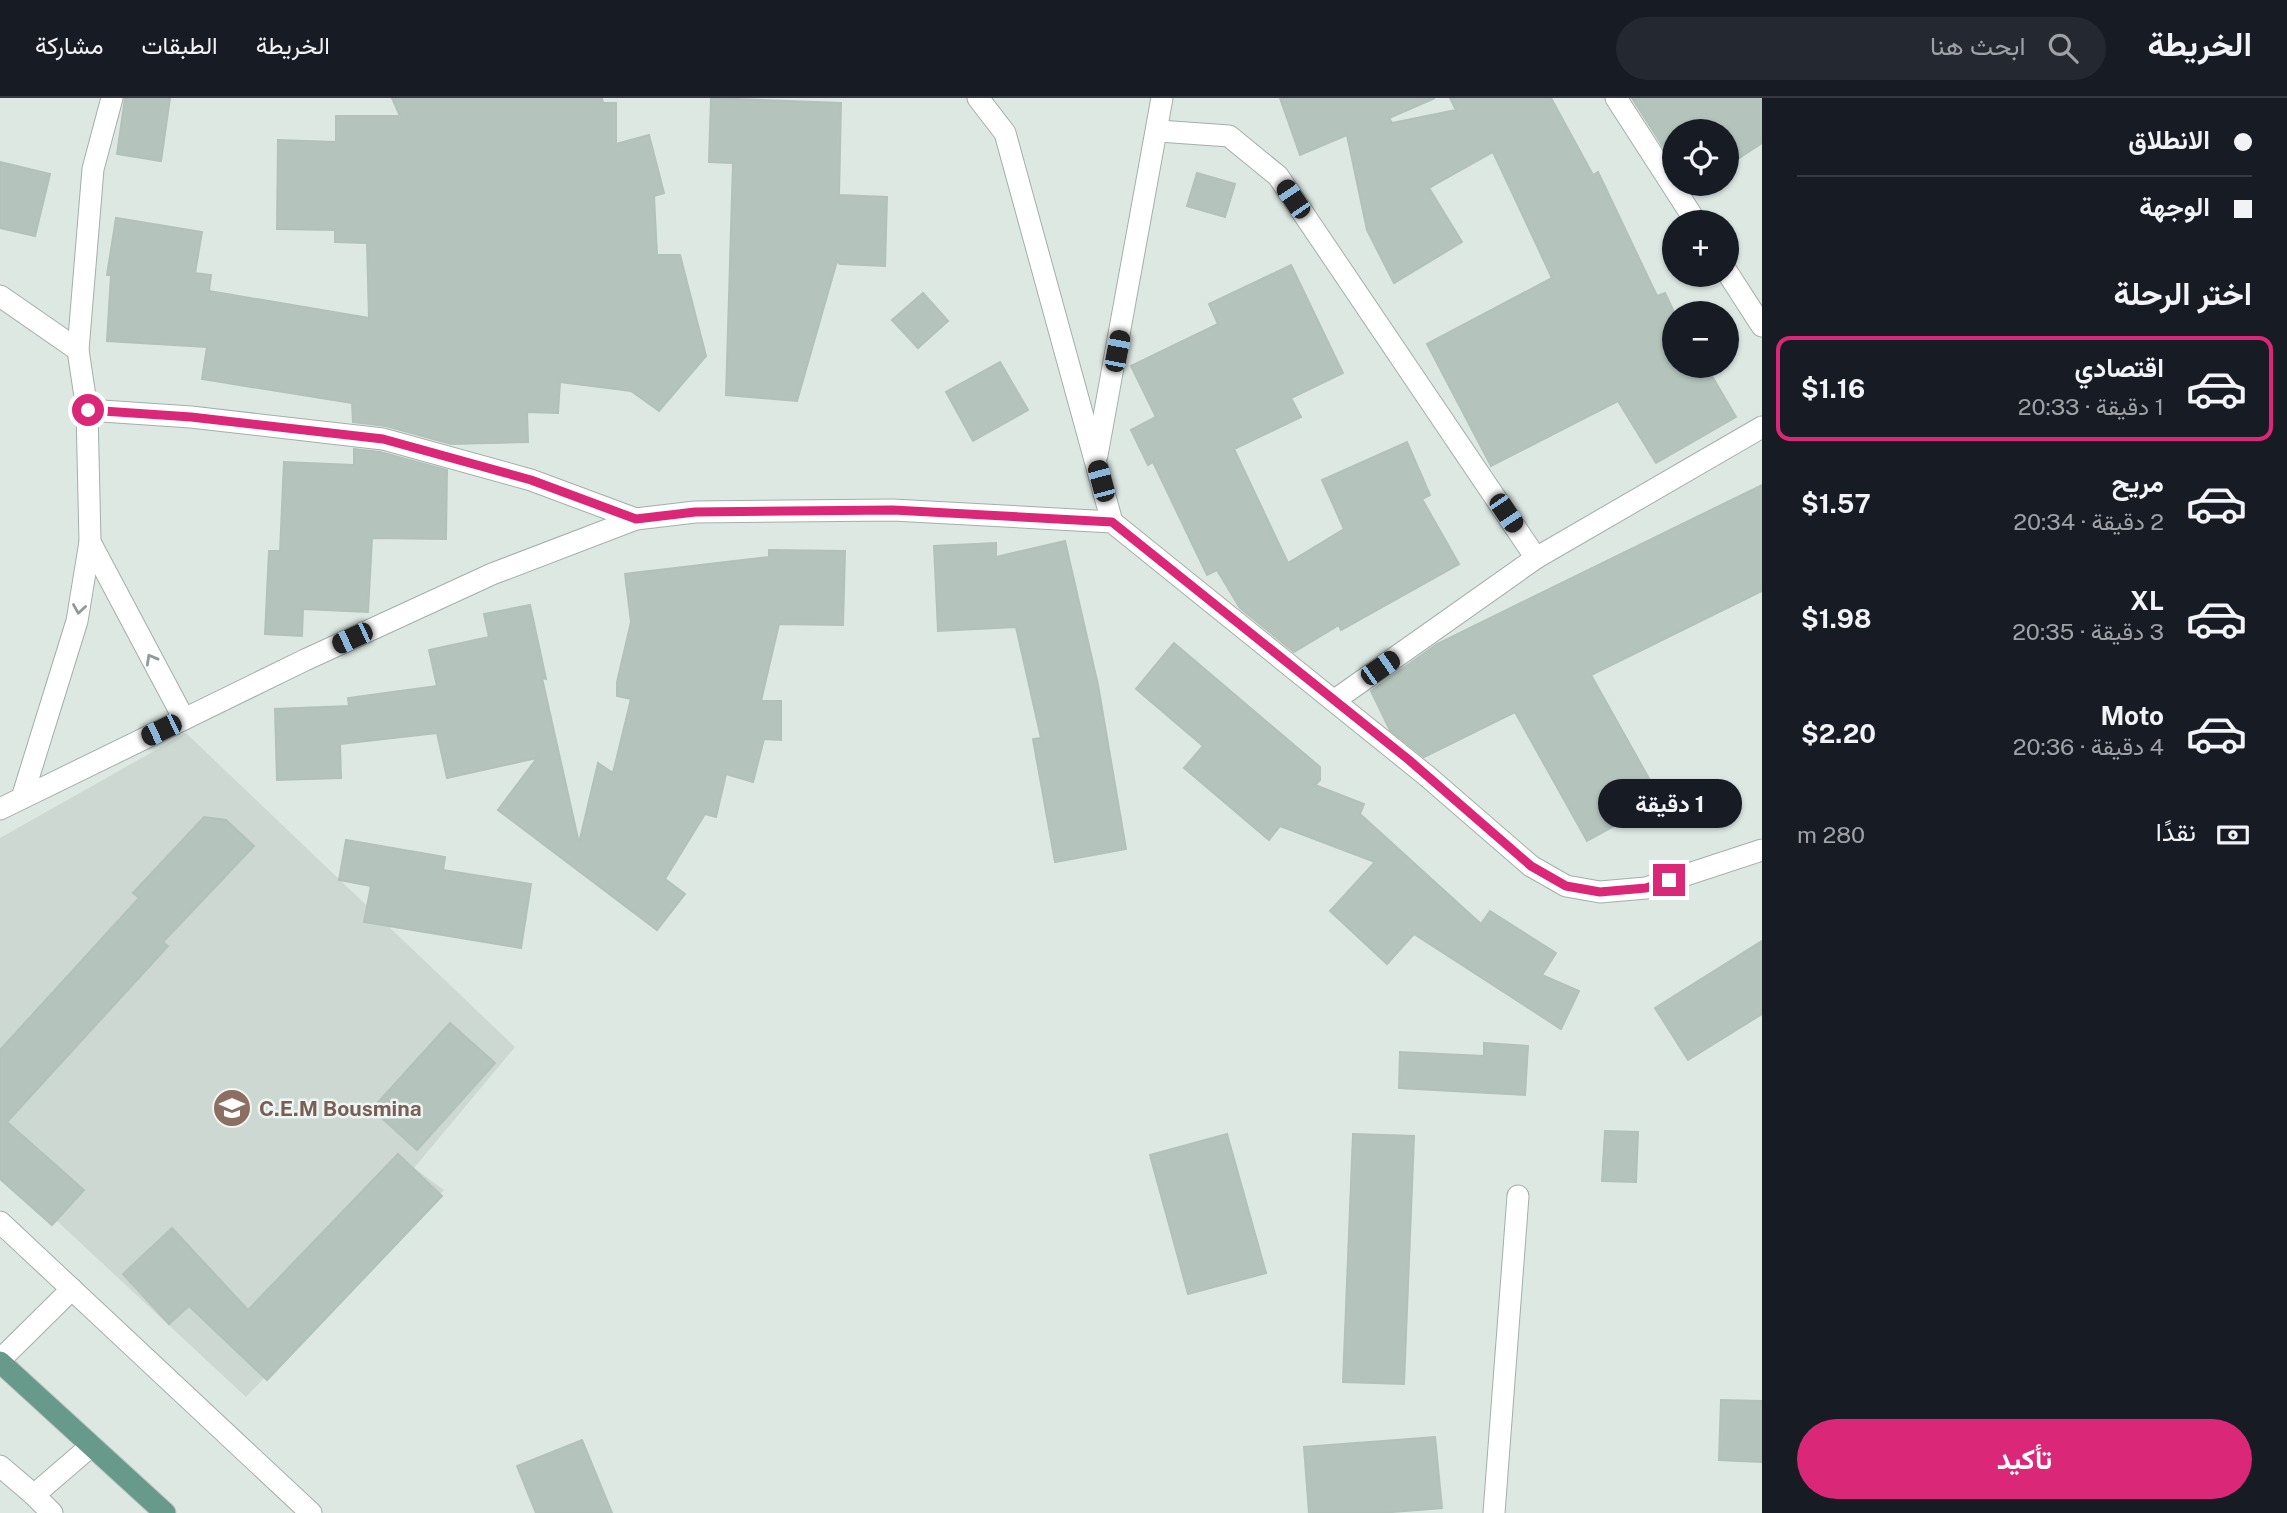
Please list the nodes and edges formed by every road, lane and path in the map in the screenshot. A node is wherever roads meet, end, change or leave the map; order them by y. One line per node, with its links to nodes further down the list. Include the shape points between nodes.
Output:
1 (112, 98): 10 (street, via 93,169)
2 (978, 98): 13 (street, via 1005,133)
3 (1162, 98): 5 (street)
4 (1616, 98): 6 (street)
5 (1158, 131): 13 (street); 17 (street, via 1229,135 1278,176)
6 (1688, 210)
7 (1737, 287): 9 (street)
8 (0, 296): 10 (street)
9 (1762, 326)
10 (78, 351): 11 (street)
11 (88, 410): 14 (street, via 383,439 531,480); 16 (street)
12 (1762, 427): 17 (street)
13 (1096, 461): 15 (street)
14 (636, 519): 15 (street, via 695,512 893,510); 19 (street, via 492,574)
15 (1112, 522): 18 (street)
16 (90, 542): 19 (street, one-way to 16); 20 (street, one-way to 20, via 78,621)
17 (1536, 558): 18 (street)
18 (1335, 700): 22 (street, via 1531,866 1566,886 1600,892 1646,888)
19 (184, 719): 20 (street)
20 (22, 798): 21 (street)
21 (0, 809)
22 (1762, 850)
23 (1518, 1196): 33 (street)
24 (0, 1222): 25 (street)
25 (72, 1289): 26 (street); 32 (street)
26 (0, 1361): 27 (main road)
27 (91, 1446): 29 (street); 31 (main road)
28 (0, 1466): 29 (street)
29 (34, 1495): 30 (street)
30 (52, 1513)
31 (164, 1513)
32 (311, 1513)
33 (1494, 1513)

